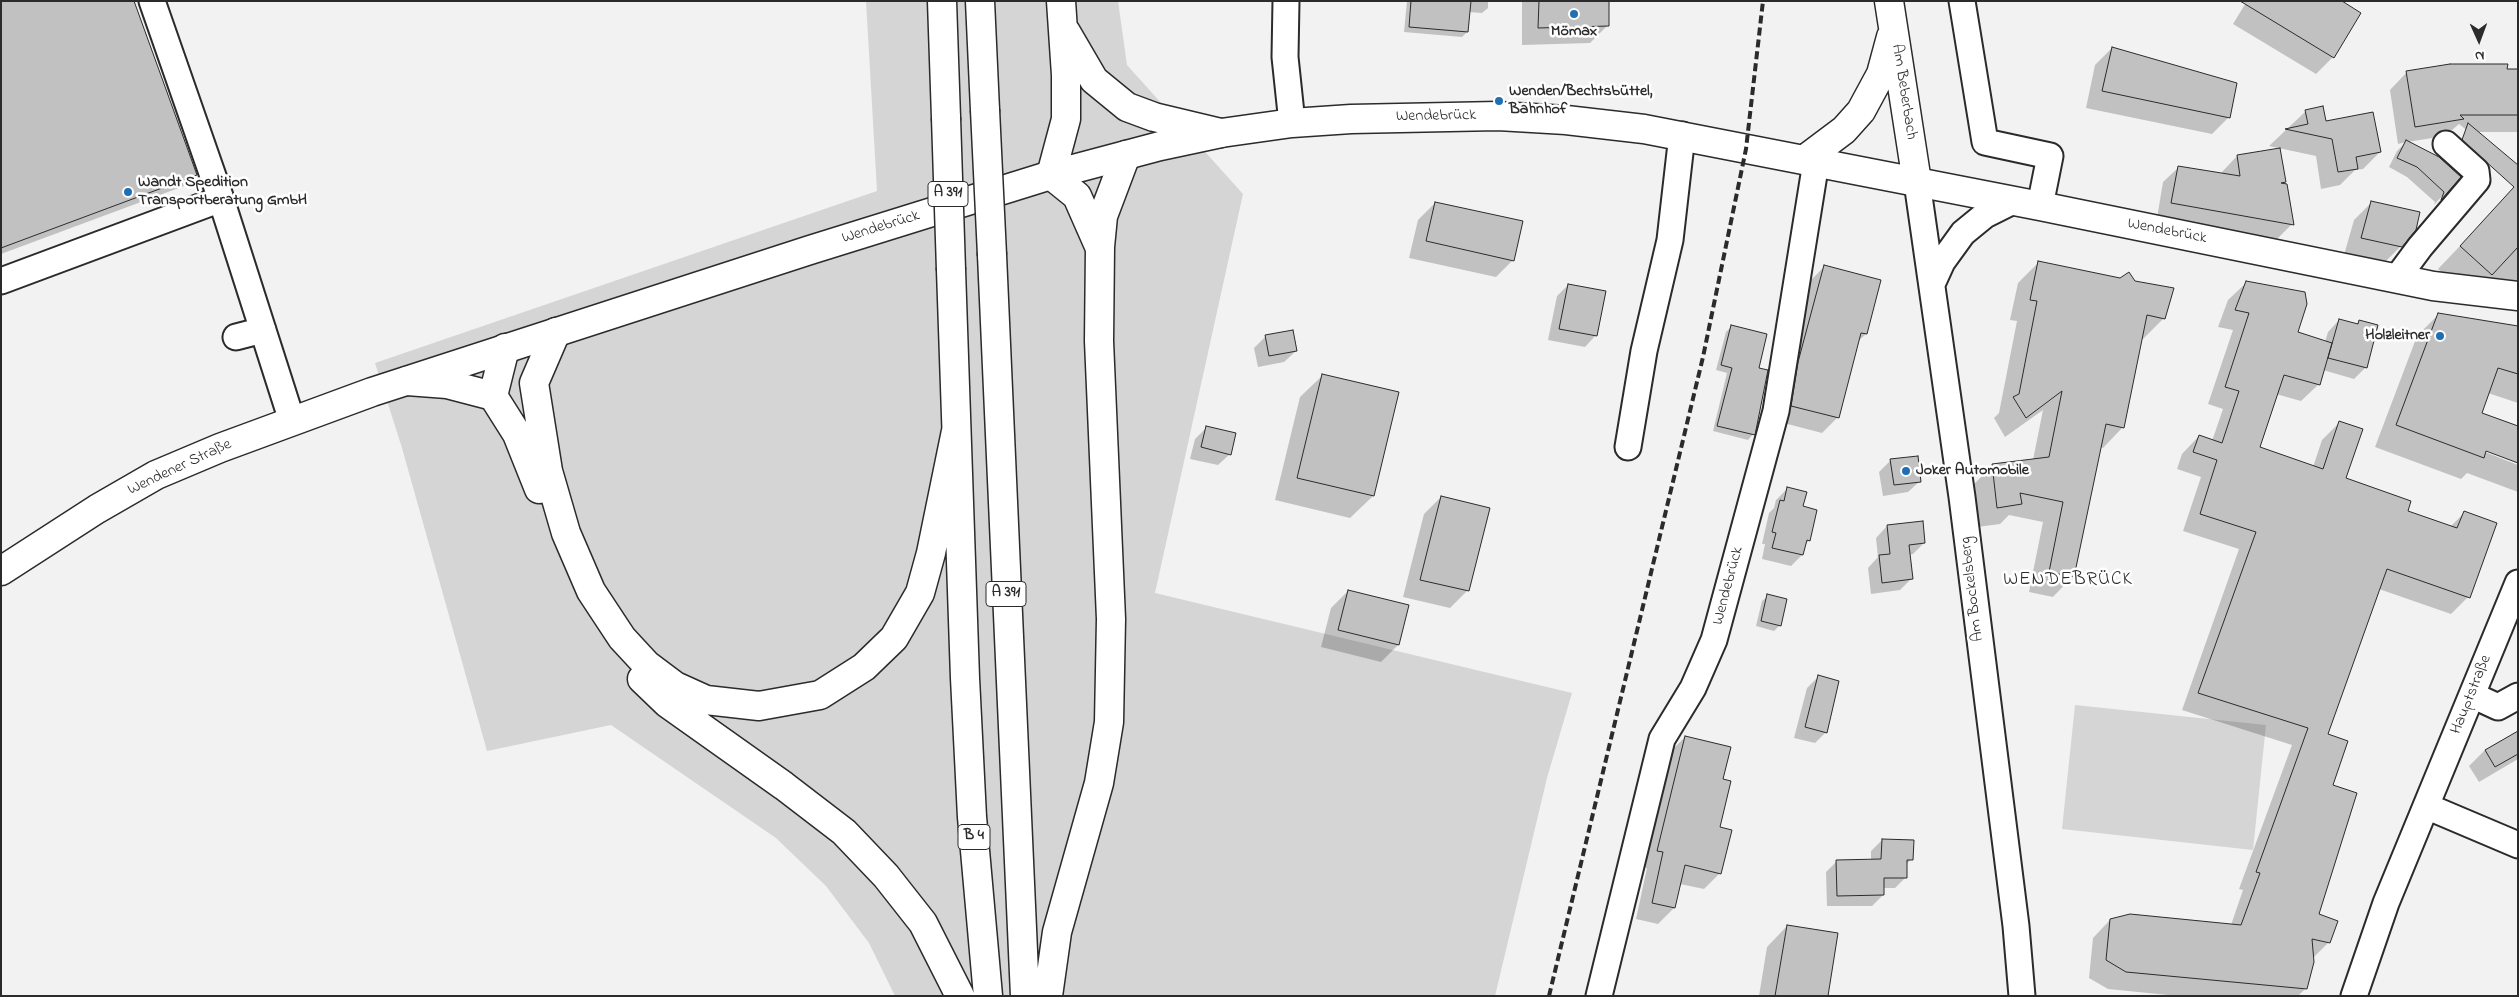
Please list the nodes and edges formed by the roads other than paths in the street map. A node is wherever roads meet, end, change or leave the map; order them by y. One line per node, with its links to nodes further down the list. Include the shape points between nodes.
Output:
1 (152, 1): 16 (street)
2 (942, 1): 32 (main road, A 391, bridge)
3 (980, 1): 43 (main road, A 391, bridge)
4 (1286, 1): 8 (street, via 1285,57)
5 (1962, 1): 18 (street, via 1985,142 2050,156)
6 (1062, 14): 9 (main road, via 1094,80 1126,107); 14 (main road, via 1066,118)
7 (1891, 14): 13 (main road, via 1881,74 1866,104 1844,130); 15 (main road, Am Beberbach)
8 (1292, 123): 9 (main road, Wendebrück); 10 (main road, Wendebrück, via 1498,116 1569,120)
9 (1221, 133): 12 (main road, Wendebrück)
10 (1682, 135): 13 (main road, Wendebrück); 33 (street, via 1670,240 1644,352)
11 (2446, 144): 20 (street, via 2476,171 2477,180)
12 (1126, 155): 14 (main road, Wendebrück); 19 (main road, via 1103,216)
13 (1810, 161): 15 (main road, Wendebrück); 45 (street, Wendebrück, via 1773,421 1714,640 1693,688 1662,740)
14 (1051, 175): 19 (main road, via 1077,196); 25 (main road, Wendebrück)
15 (1917, 182): 17 (main road, Wendebrück); 22 (street, Am Bockelsberg)
16 (221, 199): 21 (street); 24 (street)
17 (2013, 201): 18 (main road, Wendebrück); 22 (street, via 1985,215 1963,233 1942,262)
18 (2040, 206): 20 (main road, Wendebrück)
19 (1100, 247): 44 (main road, via 1099,341 1112,619 1109,722 1099,784 1057,932)
20 (2397, 278): 23 (main road, Wendebrück, via 2432,286)
21 (1, 281)
22 (1932, 284): 46 (street, Am Bockelsberg, via 1962,497)
23 (2518, 296)
24 (263, 330): 26 (street); 31 (street)
25 (556, 332): 27 (main road, Wendebrück); 29 (main road)
26 (236, 337)
27 (505, 348): 28 (main road, Wendebrück); 29 (main road); 30 (main road)
28 (407, 381): 30 (main road, via 447,384); 31 (main road, Wendener Straße)
29 (534, 383): 32 (main road, via 548,471 566,533 591,591 622,638 647,665 675,686 706,700 759,706 820,695 864,668 894,638 920,593)
30 (493, 396): 41 (main road, via 517,434 535,475 578,594 612,645 667,703 844,832 886,876 923,923)
31 (292, 421): 34 (main road, Wendener Straße, via 156,475 96,509)
32 (956, 431): 36 (main road, A 391)
33 (1628, 447)
34 (1, 571)
35 (2518, 583): 37 (street, Hauptstraße)
36 (965, 678): 42 (main road, B 4, via 972,817)
37 (2472, 695): 38 (street, via 2498,707); 39 (street, Hauptstraße)
38 (2518, 696)
39 (2426, 806): 40 (street); 47 (street, Hauptstraße, via 2386,903)
40 (2518, 845)
41 (960, 996)
42 (988, 996)
43 (1025, 996)
44 (1048, 996)
45 (1599, 996)
46 (2022, 996)
47 (2354, 996)

